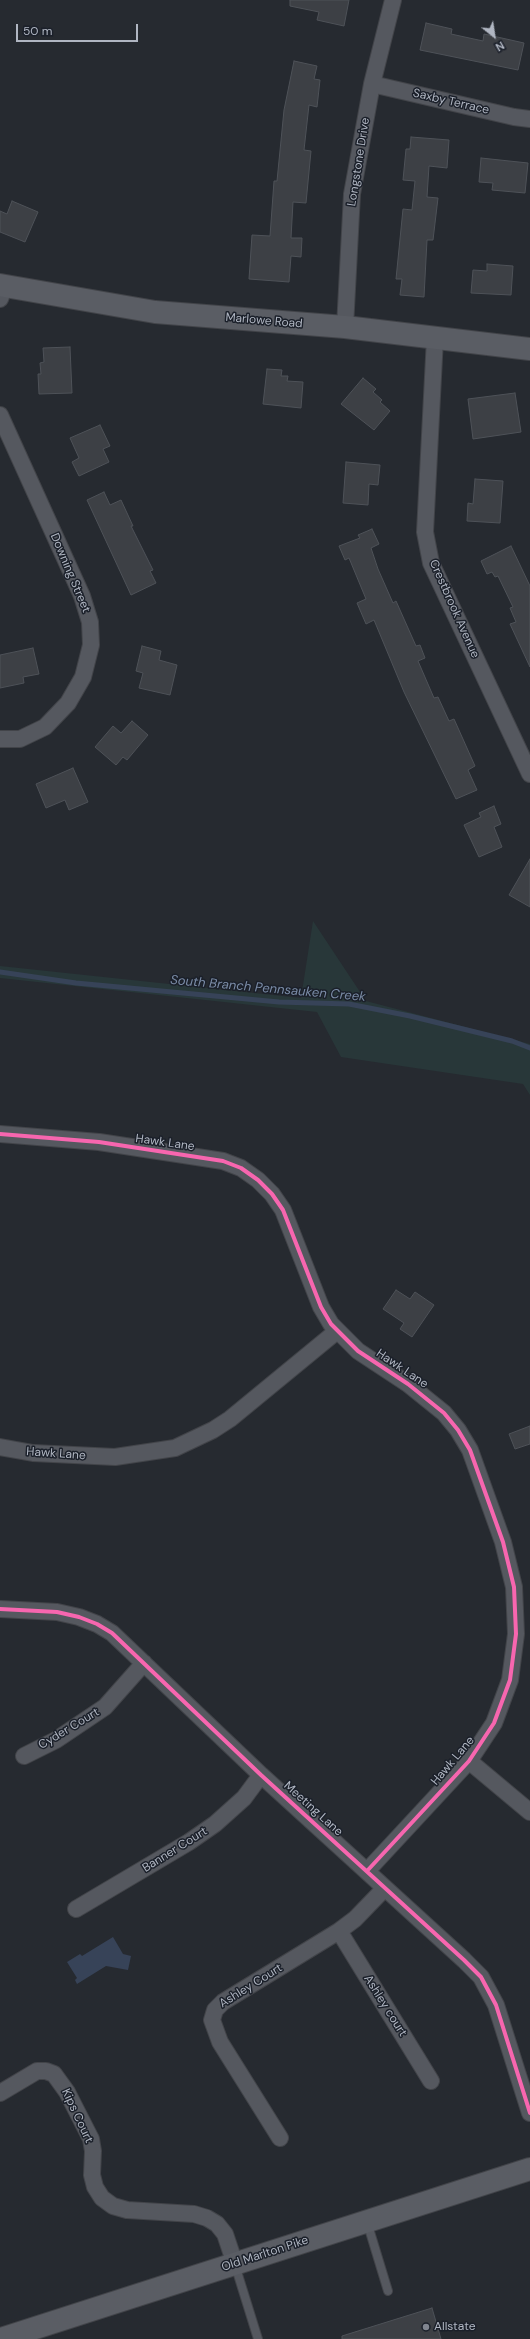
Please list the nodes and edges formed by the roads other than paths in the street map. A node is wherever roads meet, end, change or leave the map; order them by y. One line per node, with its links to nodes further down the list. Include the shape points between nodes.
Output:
1 (393, 0): 2 (street, Longstone Drive)
2 (372, 84): 3 (street, Saxby Terrace); 5 (street, Longstone Drive, via 352,194)
3 (530, 119)
4 (2, 290): 5 (street, Marlowe Road, via 155,312)
5 (345, 327): 6 (street, Marlowe Road)
6 (435, 338): 7 (street, Marlowe Road); 10 (street, Crestbrook Avenue, via 425,532 431,563)
7 (530, 349)
8 (0, 415): 9 (street, Downing Street, via 82,596 90,622 91,645 84,677 68,703 45,727 20,738)
9 (0, 739)
10 (530, 774)
11 (0, 1134): 12 (street, Hawk Lane, via 99,1142 223,1161 241,1168 272,1194 283,1210 321,1307)
12 (337, 1331): 13 (street, Hawk Lane, via 230,1419 175,1448 115,1457 33,1453); 17 (street, Hawk Lane, via 358,1351 426,1398 458,1430 474,1462 503,1542 510,1566 516,1611 514,1657 503,1702 494,1723)
13 (0, 1447)
14 (0, 1609): 15 (street, Meeting Lane, via 57,1612 79,1616 112,1633)
15 (144, 1663): 16 (street, Cyder Court, via 105,1707 56,1740); 18 (street, Meeting Lane)
16 (24, 1756)
17 (470, 1761): 19 (street); 20 (street, Hawk Lane)
18 (261, 1776): 20 (street, Meeting Lane); 22 (street, Banner Court, via 244,1798 215,1824)
19 (530, 1812)
20 (367, 1872): 21 (street, Meeting Lane)
21 (385, 1888): 23 (street, Ashley Court, via 355,1919); 26 (street, Meeting Lane, via 481,1977 496,2005)
22 (76, 1909)
23 (339, 1931): 24 (street, Ashley court); 27 (street, Ashley Court, via 223,2002 215,2010 212,2020 220,2042)
24 (431, 2081)
25 (0, 2092): 30 (street, Kips Court, via 37,2071 46,2070 54,2074 67,2092 91,2139 92,2175 95,2188 102,2198 113,2206 127,2210 194,2214 207,2218 217,2224 225,2234)
26 (530, 2114)
27 (280, 2138)
28 (530, 2170): 29 (street, Old Marlton Pike)
29 (367, 2221): 30 (street, Old Marlton Pike); 31 (lane)
30 (235, 2264): 32 (street, Old Marlton Pike); 33 (lane)
31 (388, 2291)
32 (1, 2339)
33 (258, 2339)

